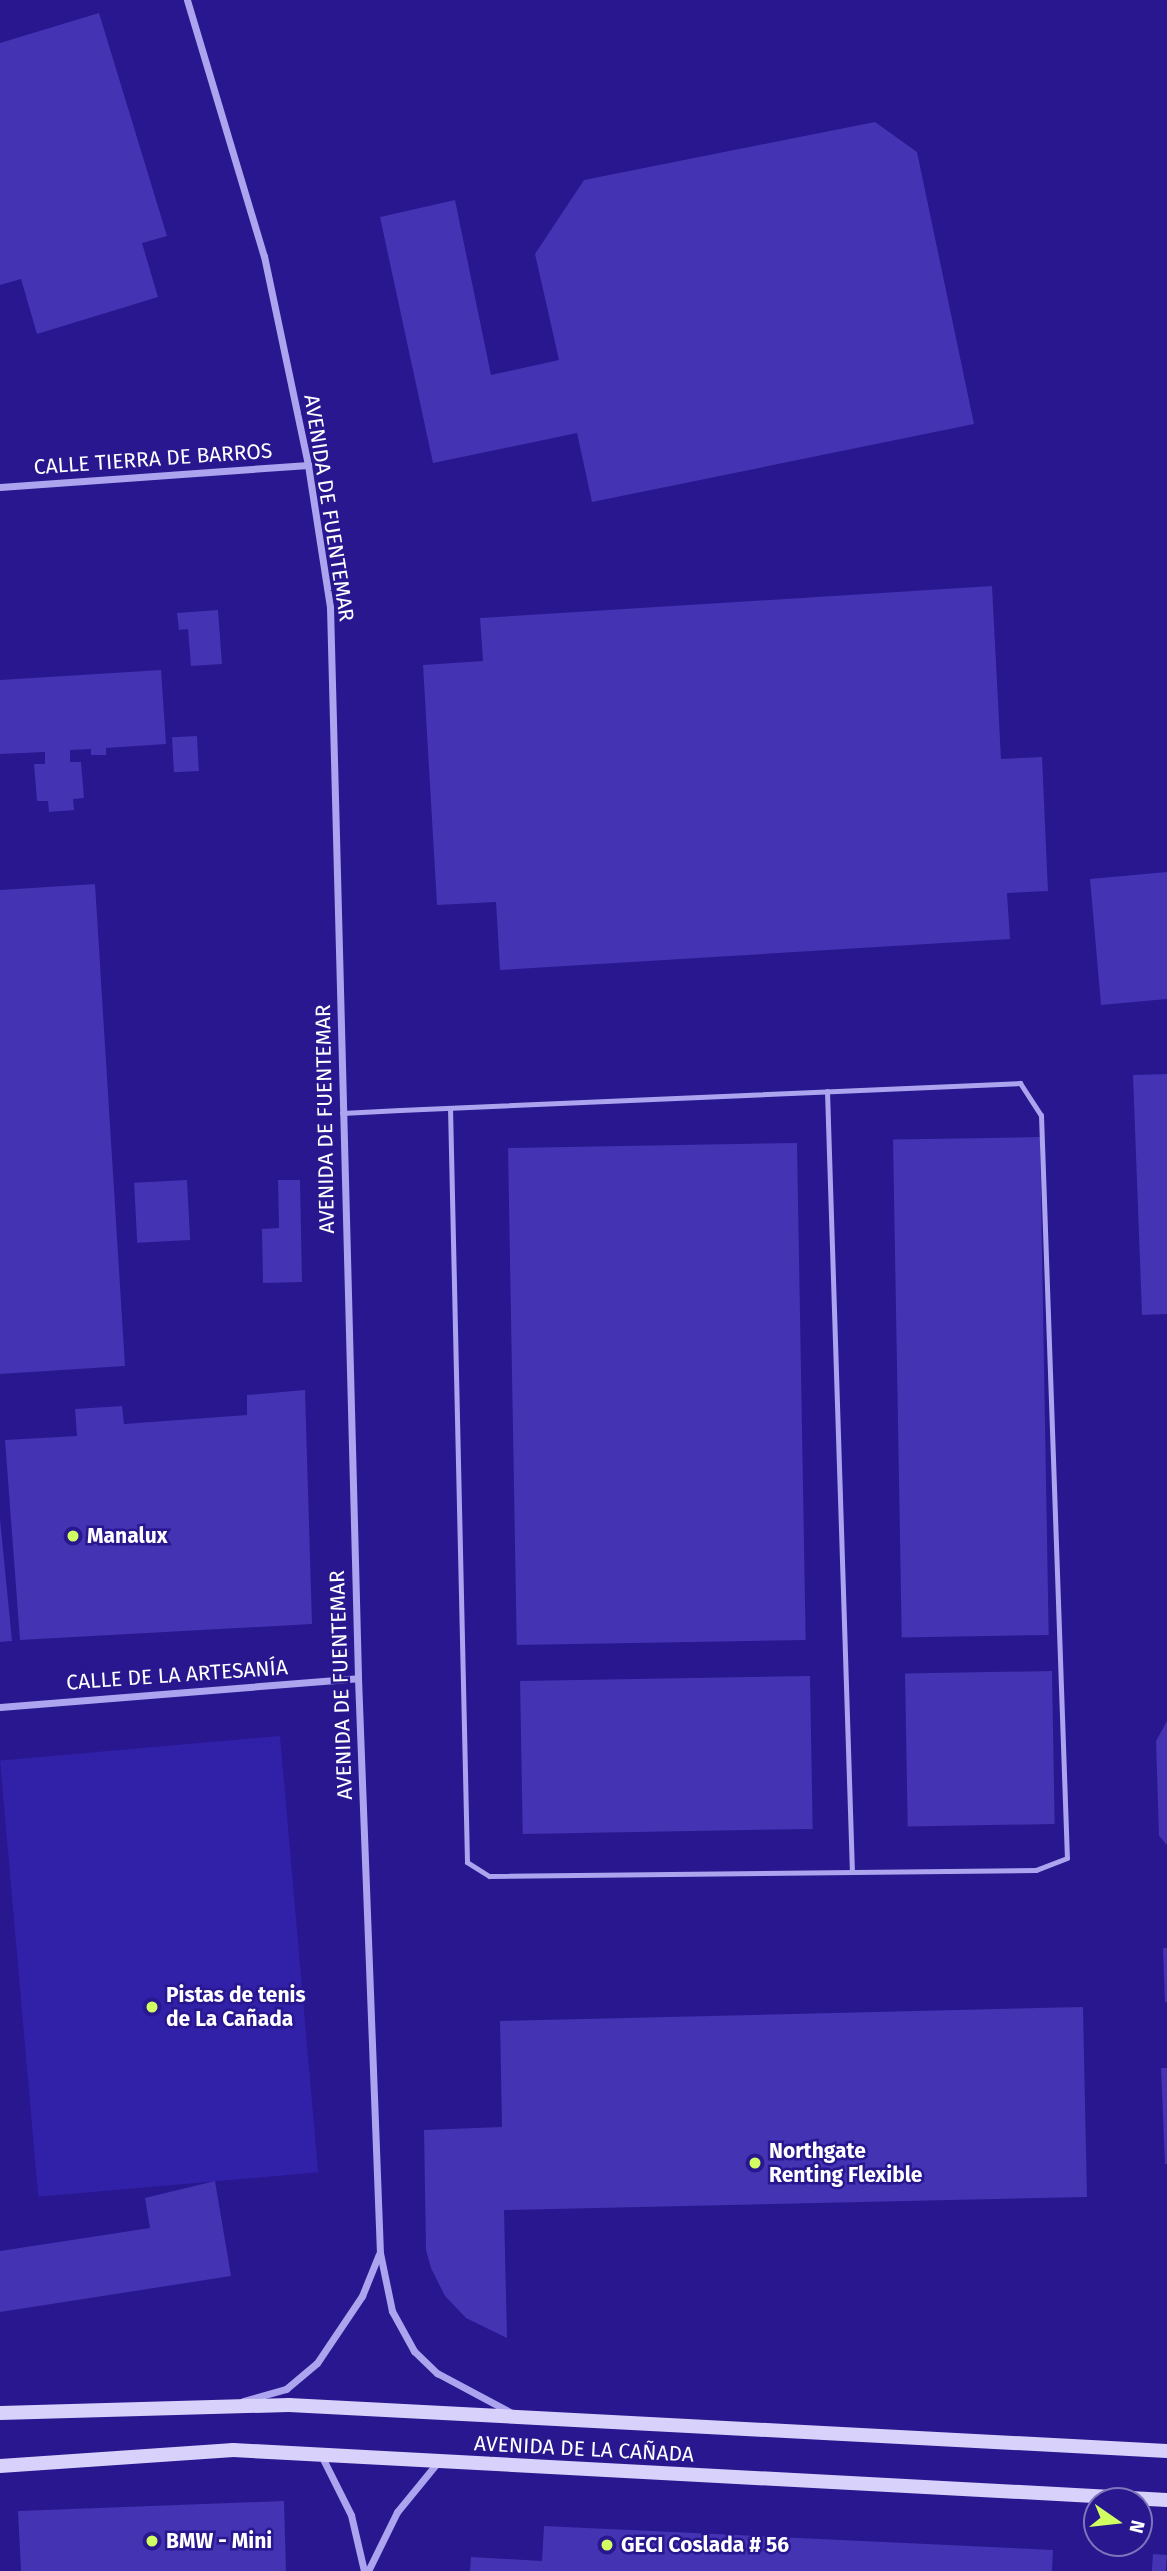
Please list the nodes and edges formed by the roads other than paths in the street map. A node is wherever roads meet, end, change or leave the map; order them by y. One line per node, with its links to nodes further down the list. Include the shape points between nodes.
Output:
1 (187, 0): 2 (street, AVENIDA DE FUENTEMAR, via 264,256)
2 (308, 465): 3 (street, CALLE TIERRA DE BARROS); 6 (street, AVENIDA DE FUENTEMAR, via 330,607)
3 (0, 487)
4 (827, 1091): 5 (lane); 9 (lane); 9 (lane, via 1020,1083 1041,1115 1067,1858 1036,1870)
5 (450, 1108): 6 (lane); 9 (lane, via 467,1862 489,1876)
6 (342, 1113): 7 (street, AVENIDA DE FUENTEMAR)
7 (358, 1678): 8 (street, CALLE DE LA ARTESANÍA); 10 (street, AVENIDA DE FUENTEMAR)
8 (0, 1707)
9 (852, 1872)
10 (380, 2253): 11 (street, AVENIDA DE FUENTEMAR, via 362,2296 317,2363 286,2389); 13 (street, AVENIDA DE FUENTEMAR, via 392,2311 414,2351 437,2373)
11 (230, 2405): 12 (street, AVENIDA DE LA CAÑADA); 13 (street, AVENIDA DE LA CAÑADA)
12 (0, 2413)
13 (525, 2420): 14 (street, AVENIDA DE LA CAÑADA)
14 (1167, 2451)
15 (320, 2453): 16 (street, AVENIDA DE LA CAÑADA); 17 (street, AVENIDA DE LA CAÑADA, via 233,2450); 19 (street, via 351,2515)
16 (437, 2463): 18 (street, AVENIDA DE LA CAÑADA); 19 (street, via 397,2512)
17 (0, 2466)
18 (1167, 2500)
19 (366, 2571)

